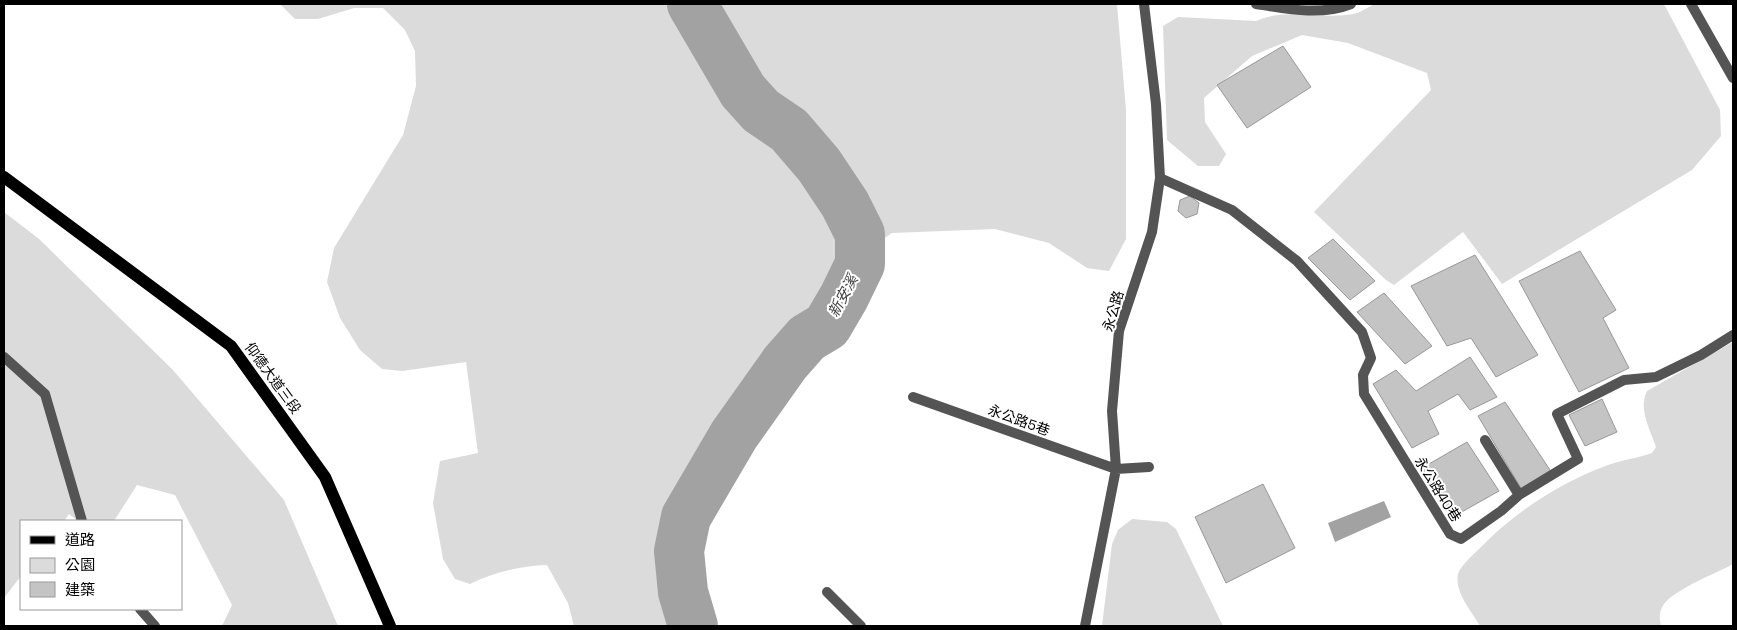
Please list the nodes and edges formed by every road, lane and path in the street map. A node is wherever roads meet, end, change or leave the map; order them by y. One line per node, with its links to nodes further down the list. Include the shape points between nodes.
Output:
1 (1144, 4): 7 (street, 永公路, via 1156,104)
2 (1256, 4): 3 (street, via 1296,11 1338,9)
3 (1351, 4)
4 (1691, 4): 5 (street)
5 (1733, 78)
6 (4, 178): 19 (main road, 仰德大道三段, via 231,346 325,477)
7 (1160, 178): 13 (street, 永公路, via 1152,232 1119,331 1112,411); 14 (street, 永公路40巷, via 1232,210 1297,261 1362,332 1372,358 1363,375 1364,394 1450,534 1460,539)
8 (1733, 335): 14 (street, 永公路40巷, via 1656,377 1624,380 1557,414 1578,459)
9 (4, 357): 15 (street, via 45,394)
10 (913, 397): 13 (street, 永公路5巷)
11 (1485, 440): 14 (street)
12 (1149, 466): 13 (street)
13 (1116, 469): 21 (street, 永公路)
14 (1519, 495)
15 (82, 520)
16 (827, 592): 20 (street)
17 (141, 610): 18 (street)
18 (154, 626)
19 (390, 626)
20 (861, 626)
21 (1085, 626)

